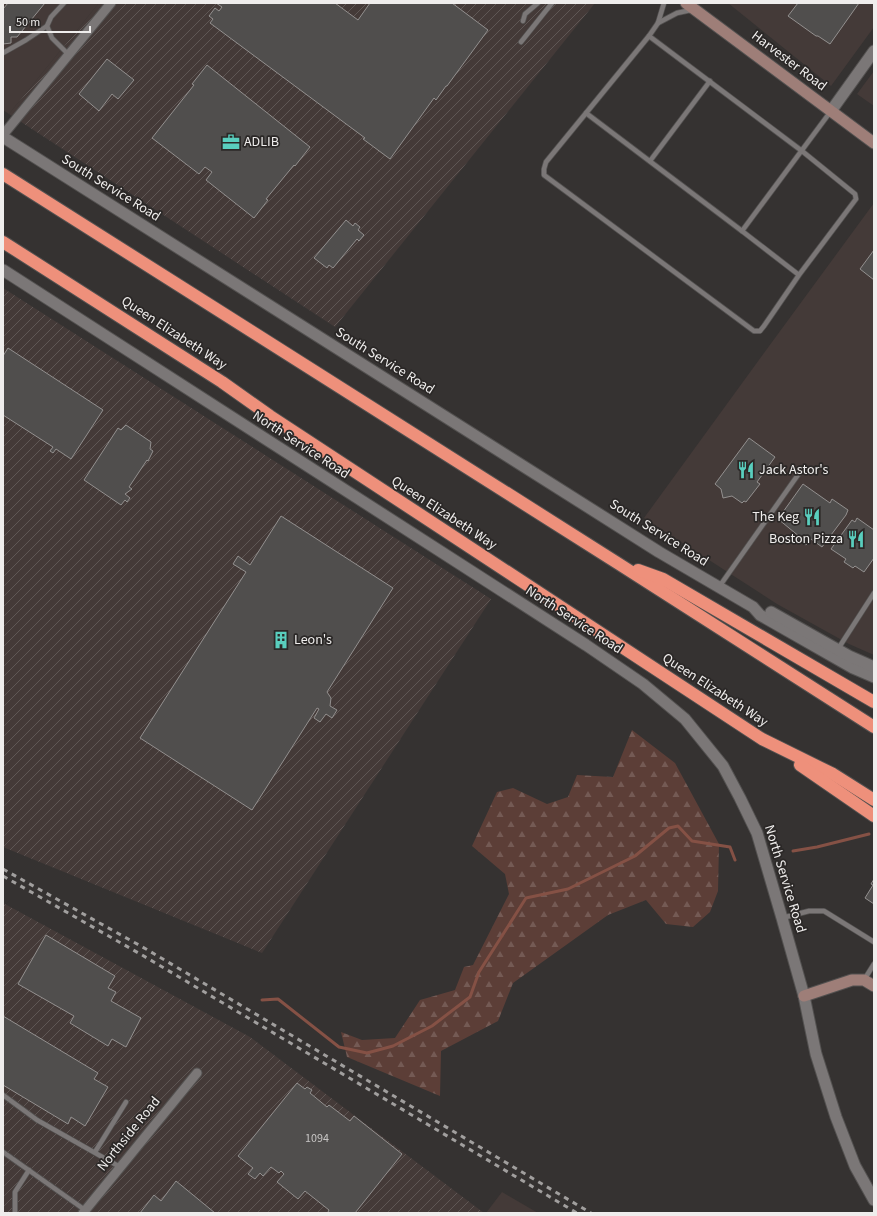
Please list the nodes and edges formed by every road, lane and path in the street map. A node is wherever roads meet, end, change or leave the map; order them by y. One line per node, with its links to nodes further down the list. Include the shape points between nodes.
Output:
1 (64, 3): 9 (lane, via 50,17)
2 (111, 3): 14 (street)
3 (538, 3): 7 (lane, via 525,14)
4 (664, 3): 8 (lane)
5 (550, 4): 11 (lane)
6 (691, 6): 8 (lane); 16 (main road, Harvester Road)
7 (523, 21)
8 (658, 24): 10 (lane)
9 (47, 26): 13 (lane); 14 (lane, via 52,38)
10 (649, 36): 15 (lane); 17 (lane)
11 (521, 42)
12 (874, 51): 16 (street)
13 (3, 53)
14 (68, 55): 18 (street)
15 (710, 82): 20 (lane); 21 (lane)
16 (831, 111): 19 (main road, Harvester Road); 20 (lane)
17 (586, 113): 21 (lane); 26 (lane, via 546,162 544,175 754,332 764,326)
18 (3, 136): 29 (street, South Service Road)
19 (874, 143)
20 (802, 151): 23 (lane); 26 (lane, via 855,194 856,199)
21 (650, 161): 23 (lane)
22 (3, 174): 28 (highway)
23 (742, 231): 26 (lane)
24 (3, 242): 36 (highway, Queen Elizabeth Way, via 222,382 277,421)
25 (3, 270): 39 (street, North Service Road, via 586,645 649,689 684,719 723,766 757,833)
26 (799, 275)
27 (800, 472): 29 (lane)
28 (619, 564): 34 (highway, via 663,579); 35 (highway)
29 (719, 587): 31 (street, South Service Road, via 753,607 760,615)
30 (874, 593): 31 (lane)
31 (835, 653): 32 (street, South Service Road); 33 (street, South Service Road, via 857,670)
32 (874, 667)
33 (874, 677)
34 (874, 702)
35 (874, 727)
36 (762, 740): 37 (highway, Queen Elizabeth Way, via 833,774); 38 (highway)
37 (874, 800)
38 (874, 816)
39 (782, 918): 40 (lane, via 809,911 824,912); 44 (street, North Service Road)
40 (874, 942)
41 (874, 964): 42 (lane)
42 (864, 980): 43 (main road); 44 (main road, via 852,980)
43 (874, 986)
44 (804, 996): 52 (street, North Service Road, via 816,1054 836,1117 855,1166)
45 (197, 1072): 50 (street, Northside Road)
46 (3, 1095): 49 (lane, via 37,1120)
47 (126, 1102): 49 (lane)
48 (3, 1152): 51 (lane)
49 (95, 1152): 50 (lane)
50 (120, 1167): 53 (street, Northside Road)
51 (29, 1170): 53 (lane); 54 (lane, via 15,1192)
52 (874, 1200)
53 (84, 1212)
54 (15, 1213)

